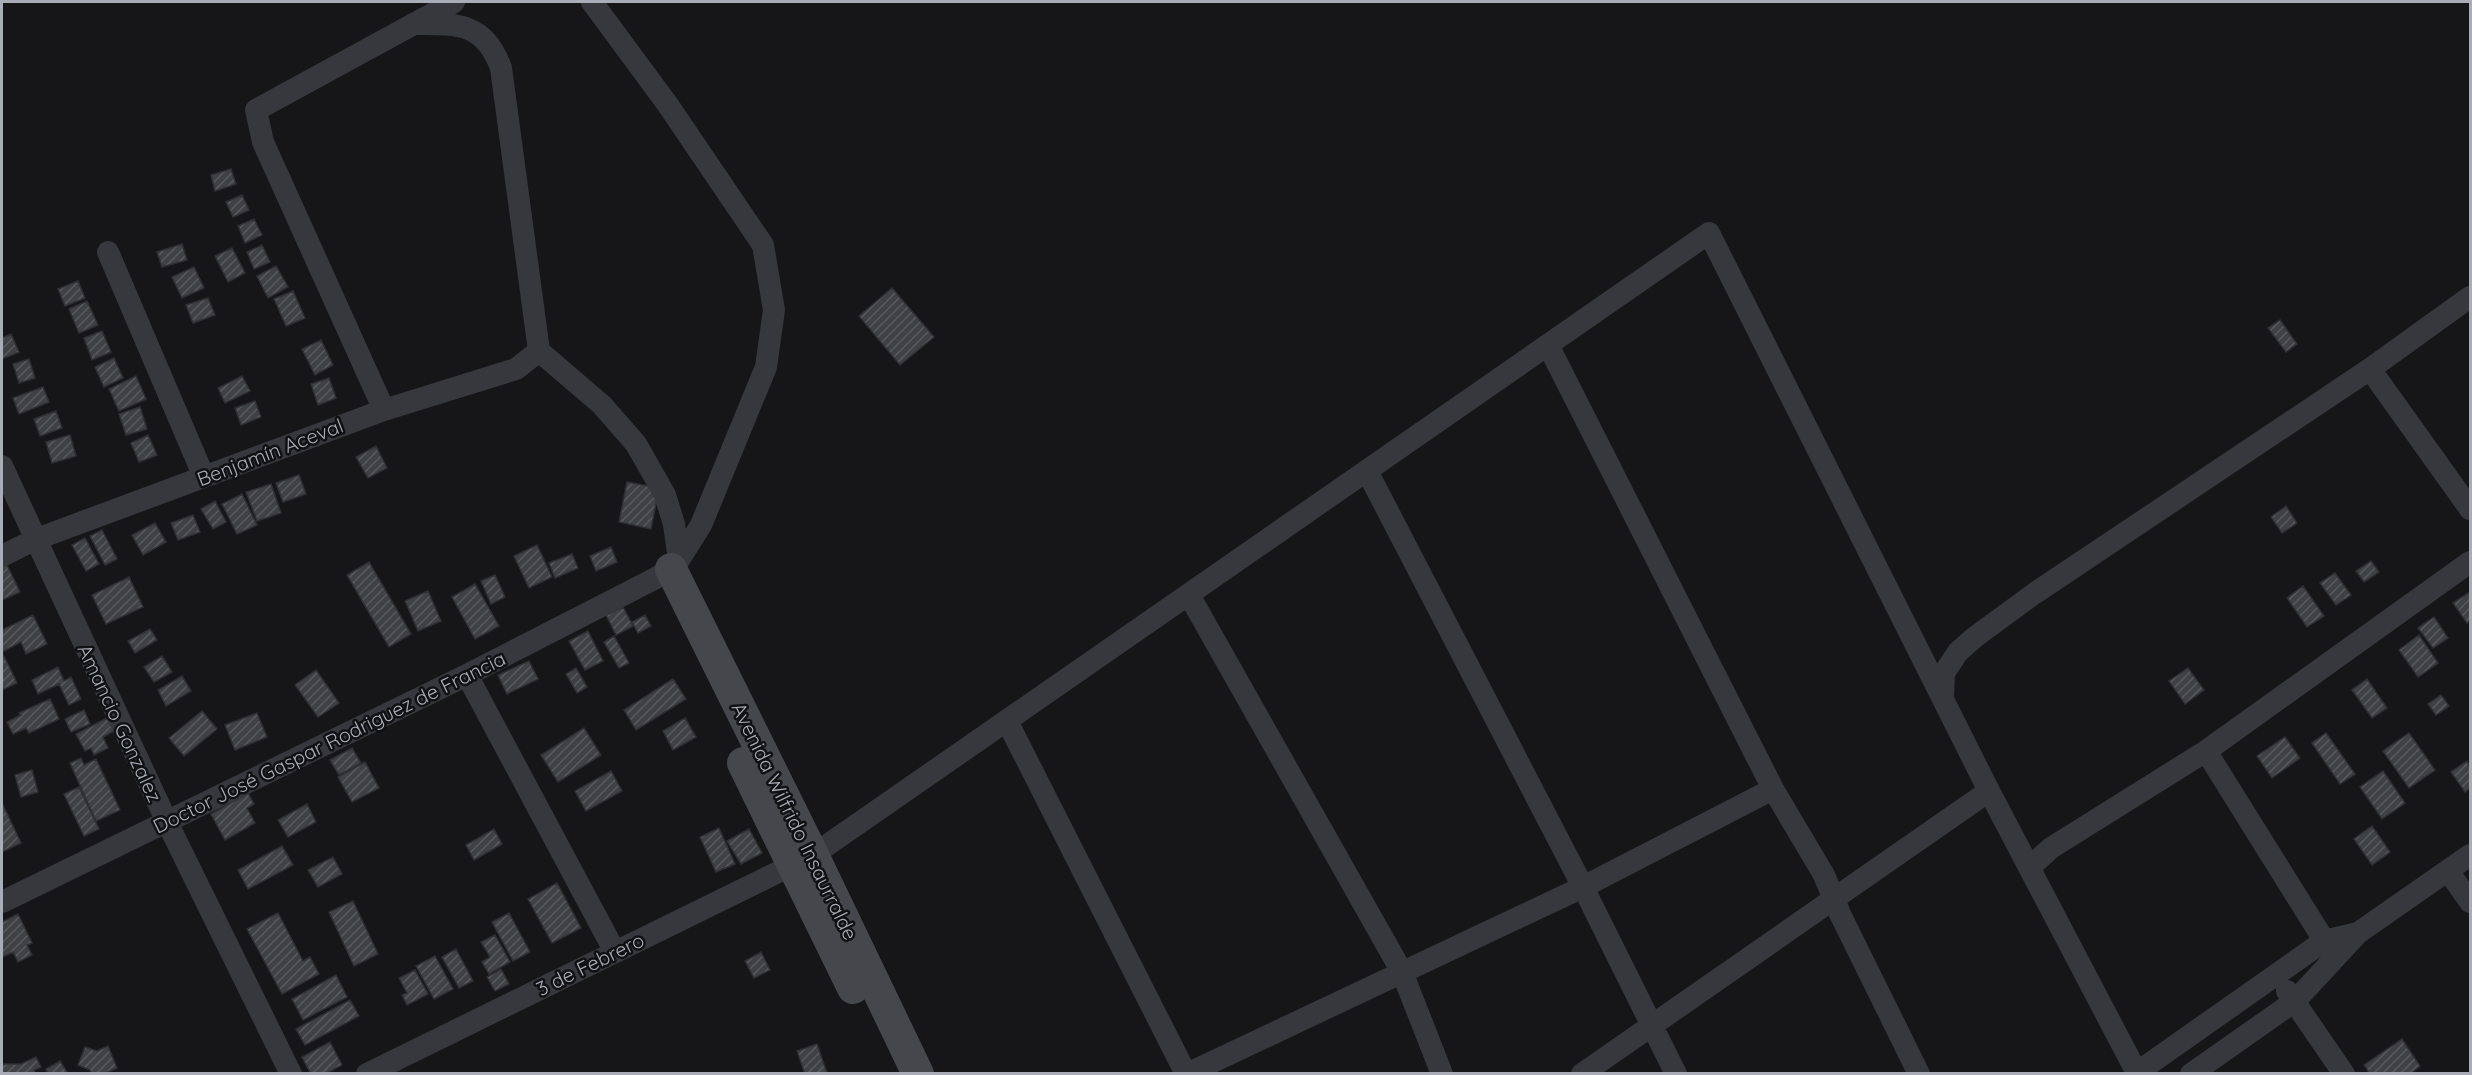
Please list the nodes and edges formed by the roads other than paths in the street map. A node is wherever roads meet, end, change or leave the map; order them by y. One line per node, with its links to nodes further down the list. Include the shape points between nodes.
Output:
1 (454, 2): 3 (street)
2 (592, 2): 17 (street, via 763,245 774,310 766,367 701,525)
3 (413, 24): 7 (street, via 471,28 493,47 501,68); 9 (street, via 256,110 263,142)
4 (108, 252): 12 (street)
5 (2470, 297): 8 (street)
6 (1548, 345): 11 (street, 3 de Febrero); 20 (street, 3 de Febrero, via 1709,233); 23 (street)
7 (539, 351): 9 (street, Benjamín Aceval, via 516,369); 17 (street, via 602,405 636,444 665,495 674,524)
8 (2370, 369): 13 (street); 20 (street, via 1975,637 1958,652 1944,673)
9 (384, 410): 12 (street, Benjamín Aceval)
10 (2, 466): 14 (street, Amancio Gonzalez)
11 (1367, 471): 18 (street, 3 de Febrero); 30 (street)
12 (204, 477): 14 (street, Benjamín Aceval)
13 (2470, 509)
14 (34, 540): 15 (street, Benjamín Aceval); 25 (street, Amancio Gonzalez)
15 (2, 556)
16 (2470, 562): 22 (street)
17 (668, 569): 19 (street, Doctor José Gaspar Rodriguez de Francia); 27 (street, Avenida Wilfrido Insaurralde)
18 (1189, 595): 21 (street, 3 de Febrero); 36 (street)
19 (467, 675): 25 (street, Doctor José Gaspar Rodriguez de Francia); 35 (street)
20 (1943, 698): 24 (street)
21 (1007, 721): 27 (street, 3 de Febrero); 45 (street)
22 (2206, 751): 28 (street, via 2051,848); 34 (street)
23 (1773, 789): 30 (street); 31 (street, via 1824,875)
24 (1989, 791): 28 (street); 31 (street)
25 (167, 822): 32 (street, Doctor José Gaspar Rodriguez de Francia); 41 (street, Amancio Gonzalez)
26 (2470, 855): 29 (street)
27 (803, 861): 35 (street, 3 de Febrero); 43 (street, Avenida Wilfrido Insaurralde); 44 (street, Avenida Wilfrido Insaurralde)
28 (2031, 866): 40 (street)
29 (2448, 871): 33 (street); 34 (street)
30 (1583, 887): 36 (street); 39 (street)
31 (1833, 899): 39 (street); 49 (street)
32 (2, 902)
33 (2470, 902)
34 (2330, 950): 37 (street); 38 (street)
35 (615, 952): 42 (street, 3 de Febrero)
36 (1402, 972): 45 (street); 46 (street)
37 (2275, 975): 38 (street); 40 (street)
38 (2295, 1001): 50 (street); 51 (street)
39 (1651, 1025): 47 (street); 48 (street)
40 (2136, 1073)
41 (291, 1074)
42 (367, 1074)
43 (894, 1074)
44 (918, 1074)
45 (1186, 1074)
46 (1442, 1074)
47 (1582, 1074)
48 (1676, 1074)
49 (1918, 1074)
50 (2191, 1074)
51 (2344, 1074)

